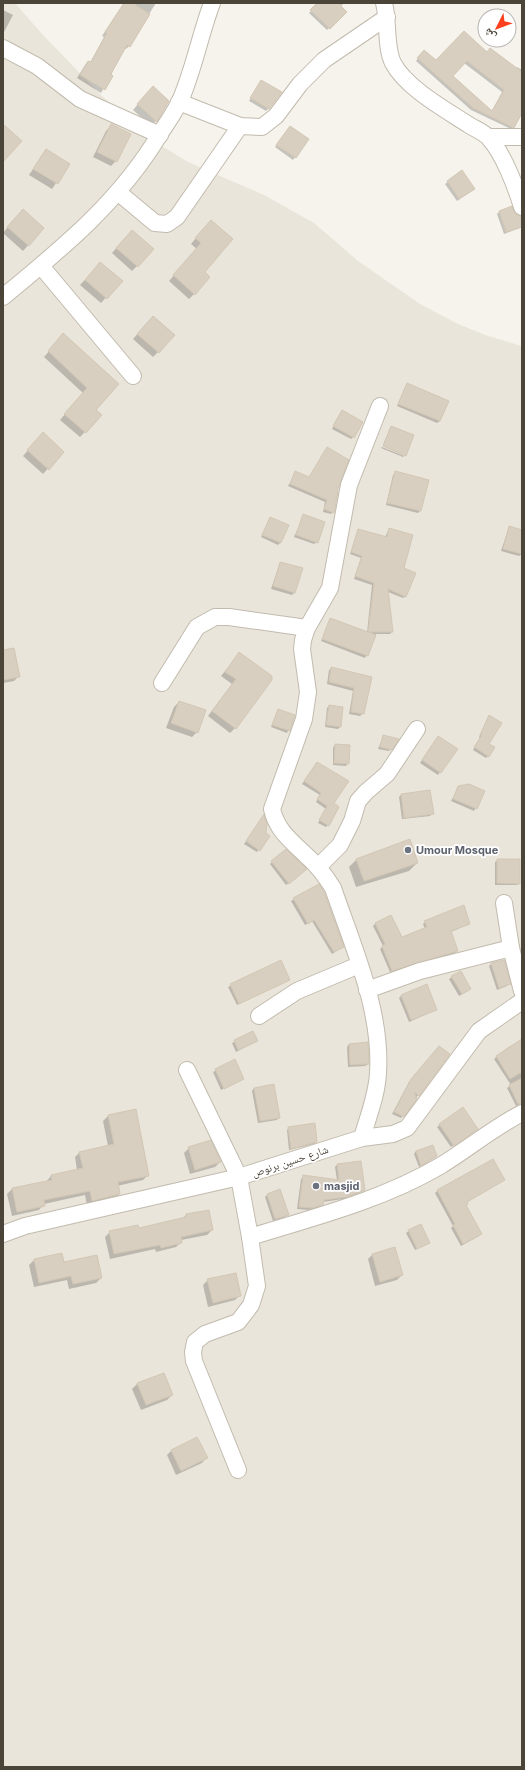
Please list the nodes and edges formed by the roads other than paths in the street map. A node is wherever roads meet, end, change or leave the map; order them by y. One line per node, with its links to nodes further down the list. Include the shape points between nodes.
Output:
1 (212, 3): 4 (street, via 200,35 194,64)
2 (385, 10): 5 (street, via 324,60 300,84 269,123 262,127); 7 (street, via 389,49 400,74 429,100)
3 (3, 48): 6 (street, via 37,66 80,99)
4 (179, 102): 5 (street); 6 (street)
5 (240, 126): 9 (street, via 177,216 167,224 156,223)
6 (160, 135): 9 (street)
7 (489, 137): 8 (street); 10 (street, via 497,148)
8 (522, 137)
9 (119, 192): 11 (street, via 73,239)
10 (522, 207)
11 (41, 266): 12 (street); 13 (street)
12 (3, 297)
13 (133, 376)
14 (380, 406): 15 (street, via 349,485 330,588)
15 (307, 628): 16 (street, via 215,617 197,627); 18 (street, via 302,649 308,692 304,719 272,809 274,820 282,833)
16 (162, 683)
17 (417, 729): 18 (street, via 387,774 358,801 340,845)
18 (318, 867): 21 (street, via 333,888)
19 (504, 903): 20 (street)
20 (511, 948): 22 (street, via 420,971); 23 (street)
21 (359, 965): 22 (street); 25 (street, via 297,991)
22 (367, 990): 28 (street, via 378,1043 378,1074)
23 (522, 991)
24 (522, 1001): 28 (street, شارع حسين برنوص, via 478,1031 407,1128 393,1134)
25 (259, 1016)
26 (187, 1070): 29 (street)
27 (522, 1113): 31 (street, via 440,1166 393,1189 366,1201)
28 (362, 1138): 29 (street, شارع حسين برنوص)
29 (239, 1177): 30 (street, شارع حسين برنوص, via 25,1226); 31 (street)
30 (3, 1234)
31 (250, 1237): 32 (street, via 257,1286 251,1305 238,1322 205,1334 195,1342 193,1352 194,1361)
32 (238, 1470)

